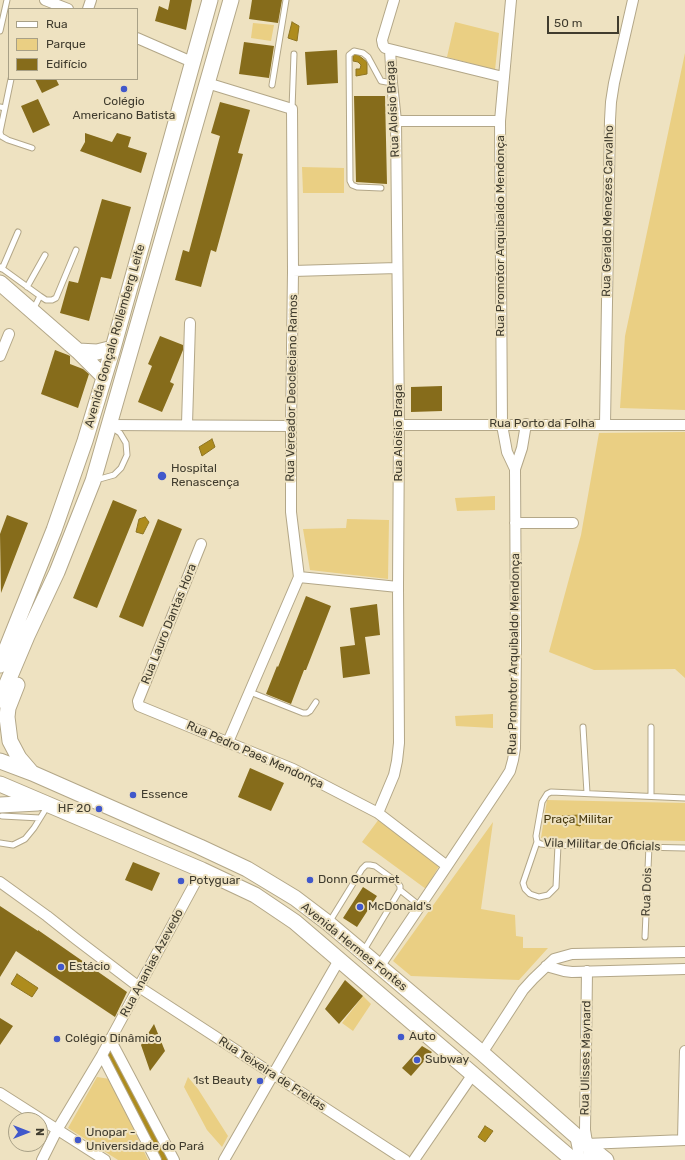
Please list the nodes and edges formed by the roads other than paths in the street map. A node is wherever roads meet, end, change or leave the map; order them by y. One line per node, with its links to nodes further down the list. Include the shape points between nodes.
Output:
1 (7, 0): 10 (lane)
2 (45, 0): 9 (street)
3 (210, 0): 14 (main road, Avenida Gonçalo Rollemberg Leite)
4 (231, 0): 17 (main road, Avenida Gonçalo Rollemberg Leite)
5 (286, 0): 19 (lane)
6 (394, 0): 12 (street, Rua Aloísio Braga, via 382,40)
7 (511, 0): 15 (street, Rua Promotor Arquibaldo Mendonça)
8 (633, 0): 45 (street, Rua Geraldo Menezes Carvalho, via 611,102)
9 (65, 8)
10 (0, 31)
11 (138, 38): 14 (street)
12 (388, 49): 15 (street); 18 (street, Rua Aloísio Braga)
13 (294, 54): 21 (lane)
14 (192, 62): 38 (main road, Avenida Gonçalo Rollemberg Leite)
15 (503, 77): 23 (street, Rua Promotor Arquibaldo Mendonça)
16 (11, 80): 20 (lane)
17 (207, 83): 21 (street); 48 (main road, Avenida Gonçalo Rollemberg Leite)
18 (392, 83): 22 (street, Rua Aloísio Braga); 26 (lane, via 381,81 368,57 363,53 354,51 349,55 350,181 357,187)
19 (272, 85)
20 (2, 107): 24 (lane)
21 (292, 108): 31 (street, Rua Vereador Deocleciano Ramos)
22 (396, 121): 23 (street); 30 (street, Rua Aloísio Braga)
23 (500, 121): 46 (street, Rua Promotor Arquibaldo Mendonça)
24 (0, 132): 25 (lane, via 1,136 8,140)
25 (32, 148)
26 (381, 188)
27 (18, 232): 32 (lane)
28 (76, 250): 34 (lane, via 56,298 46,300)
29 (45, 255): 33 (lane)
30 (397, 268): 31 (street); 43 (street, Rua Aloísio Braga)
31 (293, 271): 49 (street, Rua Vereador Deocleciano Ramos)
32 (1, 273): 33 (lane); 35 (main road)
33 (27, 287): 34 (lane)
34 (40, 296): 35 (lane)
35 (32, 311): 39 (main road)
36 (190, 323): 42 (street)
37 (9, 334): 40 (street)
38 (113, 348): 39 (main road, via 97,352); 41 (main road, Avenida Gonçalo Rollemberg Leite)
39 (78, 351): 41 (main road)
40 (0, 356)
41 (104, 377): 57 (main road, Avenida Gonçalo Rollemberg Leite, via 85,441)
42 (187, 424): 48 (street); 49 (street)
43 (399, 424): 46 (street, Rua Porto da Folha); 58 (street, Rua Aloísio Braga)
44 (526, 424): 45 (street, Rua Porto da Folha); 46 (street, Rua Porto da Folha); 50 (street, Rua Promotor Arquibaldo Mendonça)
45 (605, 424): 47 (street, Rua Porto da Folha)
46 (502, 425): 50 (street, Rua Promotor Arquibaldo Mendonça, via 507,452)
47 (685, 425)
48 (110, 426): 51 (main road, Avenida Gonçalo Rollemberg Leite); 51 (lane, via 120,433 126,442 127,455 121,468 114,475)
49 (291, 426): 56 (street, Rua Vereador Deocleciano Ramos, via 291,512)
50 (516, 469): 52 (street, Rua Promotor Arquibaldo Mendonça)
51 (93, 481): 55 (main road, Avenida Gonçalo Rollemberg Leite)
52 (515, 522): 53 (street); 85 (street, Rua Promotor Arquibaldo Mendonça, via 516,646 513,760 510,771)
53 (573, 524)
54 (201, 544): 65 (street, Rua Lauro Dantas Hora)
55 (57, 572): 59 (main road, Avenida Gonçalo Rollemberg Leite); 69 (main road, via 53,594 8,708)
56 (299, 576): 58 (street); 62 (street)
57 (31, 587): 59 (main road, Avenida Gonçalo Rollemberg Leite); 60 (main road)
58 (398, 587): 78 (street, Rua Aloísio Braga, via 399,743 394,775)
59 (21, 632): 61 (main road, Avenida Gonçalo Rollemberg Leite); 63 (main road)
60 (2, 643)
61 (0, 665)
62 (250, 692): 64 (lane, via 303,713 310,711); 68 (street)
63 (0, 700)
64 (316, 702)
65 (138, 704): 68 (street, Rua Pedro Paes Mendonça)
66 (583, 727): 73 (lane)
67 (651, 727): 74 (lane)
68 (228, 742): 78 (street, Rua Pedro Paes Mendonça, via 293,769)
69 (5, 743): 71 (main road)
70 (0, 761): 71 (main road, Avenida Hermes Fontes)
71 (32, 773): 90 (main road, Avenida Hermes Fontes, via 248,869 295,898)
72 (0, 784): 76 (main road, Avenida Hermes Fontes)
73 (586, 793): 74 (lane, Vila Militar de Oficials); 80 (lane, Vila Militar de Oficials, via 547,794 542,802)
74 (651, 796): 75 (lane, Vila Militar de Oficials)
75 (685, 798)
76 (47, 803): 77 (main road); 79 (lane); 86 (main road, Avenida Hermes Fontes)
77 (1, 810): 79 (lane)
78 (378, 813): 85 (street, Rua Pedro Paes Mendonça)
79 (40, 818): 81 (lane, via 18,844)
80 (537, 842): 82 (lane, Vila Militar de Oficials); 82 (lane, via 523,884 530,894 539,897 548,895 556,887)
81 (0, 843)
82 (558, 845): 83 (lane, Vila Militar de Oficials)
83 (649, 846): 84 (lane, Vila Militar de Oficials); 91 (lane, Rua Dois)
84 (685, 848)
85 (447, 866): 89 (street, Rua Promotor Arquibaldo Mendonça)
86 (202, 870): 94 (main road, Avenida Hermes Fontes, via 255,895 295,922); 99 (street, Rua Ananias Azevedo)
87 (0, 882): 99 (street, Rua Teixeira de Freitas)
88 (400, 890): 89 (lane); 90 (lane, via 397,882 370,864 362,869); 93 (lane)
89 (420, 906): 95 (street, Rua Promotor Arquibaldo Mendonça)
90 (328, 923): 93 (main road, Avenida Hermes Fontes)
91 (646, 937)
92 (685, 952): 96 (street, via 572,954 554,959)
93 (362, 953): 95 (main road, Avenida Hermes Fontes)
94 (339, 960): 104 (main road, Avenida Hermes Fontes); 105 (street)
95 (379, 966): 102 (main road, Avenida Hermes Fontes)
96 (546, 966): 98 (street, via 564,971); 102 (street, via 523,990)
97 (685, 969): 98 (street)
98 (588, 971): 108 (street, Rua Ulisses Maynard, via 585,1120)
99 (139, 987): 100 (street, Rua Ananias Azevedo); 105 (street, Rua Teixeira de Freitas)
100 (110, 1039): 103 (street, Rua Ananias Azevedo); 113 (street)
101 (685, 1051): 109 (street)
102 (482, 1053): 108 (main road, Avenida Hermes Fontes)
103 (102, 1055): 107 (street, Rua Ananias Azevedo); 112 (street)
104 (474, 1074): 116 (street); 117 (main road, Avenida Hermes Fontes)
105 (272, 1075): 114 (street); 115 (street, Rua Teixeira de Freitas)
106 (0, 1092): 107 (street)
107 (57, 1130): 110 (street, Rua Ananias Azevedo); 111 (street)
108 (581, 1139): 109 (street); 118 (street); 119 (street); 120 (main road, Avenida Hermes Fontes)
109 (684, 1140)
110 (42, 1160)
111 (106, 1160)
112 (156, 1160)
113 (174, 1160)
114 (224, 1160)
115 (405, 1160)
116 (414, 1160)
117 (573, 1160)
118 (580, 1160)
119 (590, 1160)
120 (606, 1160)

